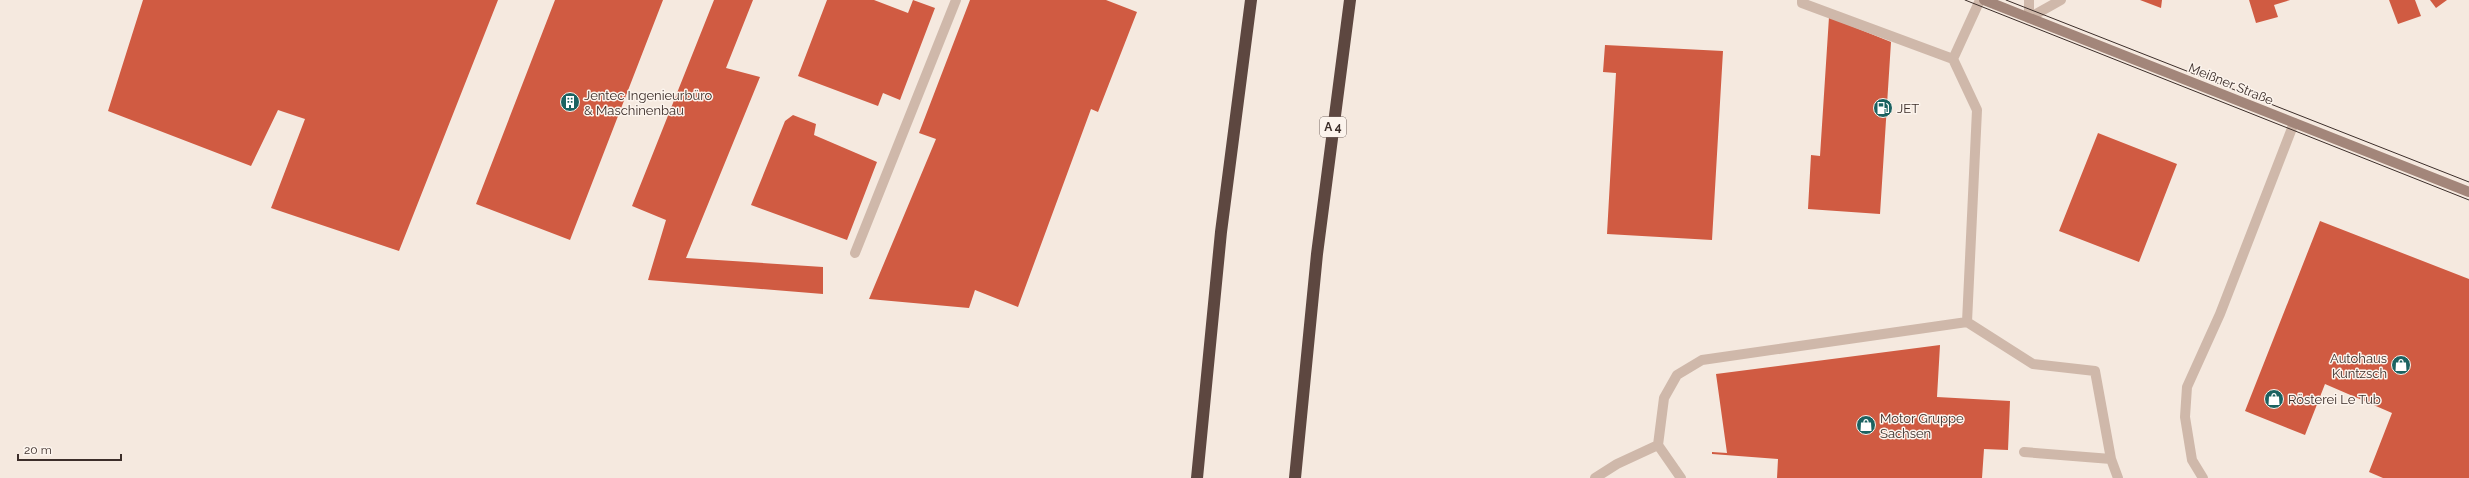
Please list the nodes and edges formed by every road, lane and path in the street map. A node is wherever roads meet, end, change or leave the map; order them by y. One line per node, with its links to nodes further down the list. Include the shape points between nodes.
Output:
1 (956, 0): 13 (street)
2 (1251, 0): 18 (highway, via 1221,232)
3 (1350, 0): 19 (highway, A 4, via 1317,254)
4 (1802, 0): 10 (street, via 1802,4)
5 (1980, 0): 10 (street)
6 (1984, 0): 9 (main road, Meißner Straße)
7 (2029, 0): 9 (street)
8 (2061, 0): 9 (street)
9 (2028, 18): 11 (main road, Meißner Straße)
10 (1953, 59): 14 (street, via 1977,110)
11 (2294, 123): 12 (main road, Meißner Straße); 23 (street, via 2220,314 2187,387 2185,417 2192,460)
12 (2469, 192)
13 (855, 253)
14 (1967, 322): 15 (street, via 1702,360 1677,375 1664,398); 17 (street, via 2033,364 2095,371)
15 (1658, 445): 20 (street, via 1617,464); 21 (street)
16 (2024, 452): 17 (street)
17 (2111, 459): 22 (street)
18 (1197, 478)
19 (1295, 478)
20 (1595, 478)
21 (1681, 478)
22 (2118, 478)
23 (2203, 478)

